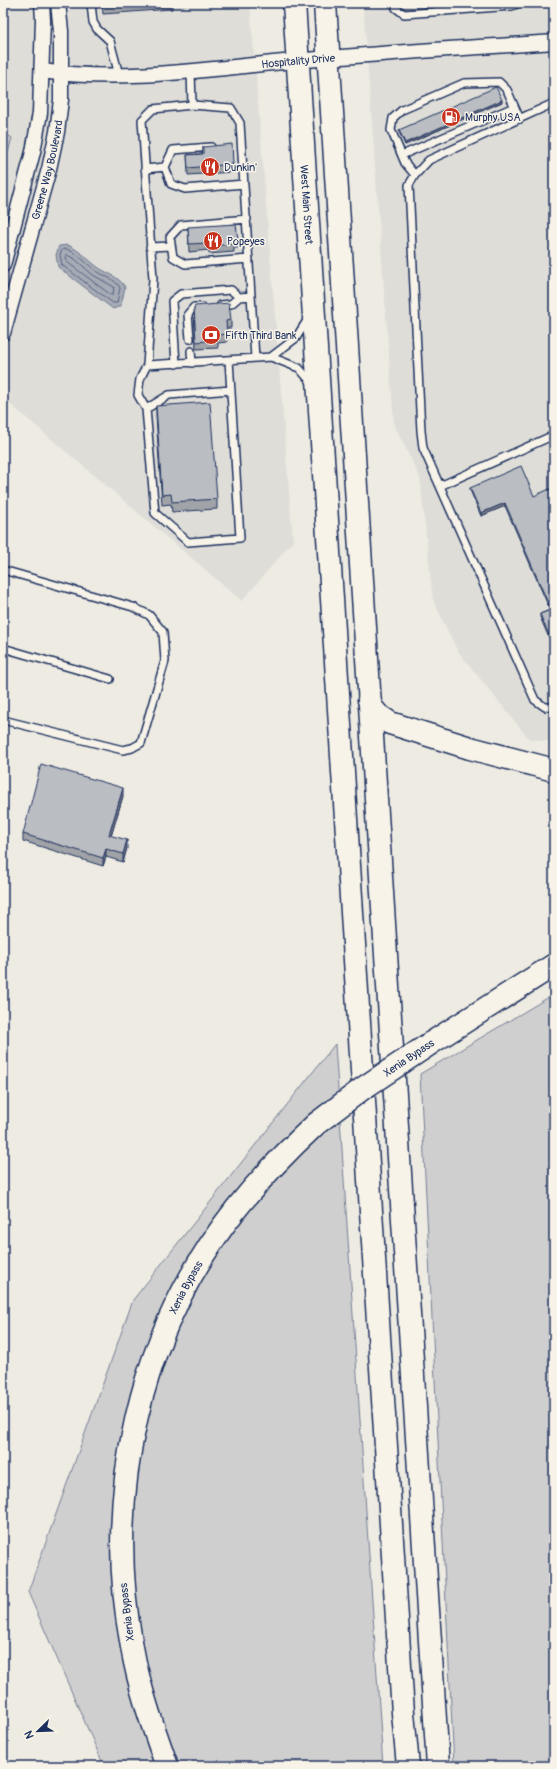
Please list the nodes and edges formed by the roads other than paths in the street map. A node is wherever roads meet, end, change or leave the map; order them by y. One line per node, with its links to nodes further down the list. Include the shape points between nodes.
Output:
1 (42, 3): 11 (street, Greene Way Boulevard)
2 (58, 3): 13 (street, Greene Way Boulevard)
3 (90, 3): 14 (lane, via 97,30 110,41)
4 (294, 3): 10 (main road, West Main Street)
5 (325, 3): 9 (main road)
6 (395, 3): 7 (lane, via 396,8 404,14 512,6)
7 (519, 3)
8 (554, 42): 9 (street, Hospitality Drive)
9 (329, 59): 10 (street, Hospitality Drive); 50 (main road)
10 (297, 60): 12 (street, Hospitality Drive); 32 (main road, West Main Street)
11 (42, 71): 13 (street, Hospitality Drive); 29 (street, Greene Way Boulevard, via 40,113 33,152)
12 (191, 71): 14 (street, Hospitality Drive); 16 (lane)
13 (61, 74): 14 (street, Hospitality Drive); 33 (street, Greene Way Boulevard, via 57,132 49,169)
14 (119, 76)
15 (554, 103): 18 (lane)
16 (192, 105): 22 (lane, via 153,109 142,120); 24 (lane, via 231,108 240,123 238,145)
17 (514, 107): 18 (lane); 20 (lane); 20 (lane, via 507,90 499,82 464,83 450,89 402,110 393,118 391,130)
18 (520, 119): 23 (lane, via 429,160)
19 (219, 147): 21 (lane, via 173,150)
20 (402, 155): 23 (lane, via 405,163)
21 (165, 167): 22 (lane); 24 (lane, via 171,184 185,189)
22 (145, 169): 27 (lane)
23 (416, 175): 46 (lane, via 410,185 420,431 424,448)
24 (244, 184): 25 (lane)
25 (247, 219): 26 (lane, via 181,225 170,237); 28 (lane)
26 (171, 246): 27 (lane); 28 (lane, via 173,257 185,264)
27 (150, 248): 41 (lane, via 153,279)
28 (249, 260): 30 (lane)
29 (3, 265)
30 (251, 296): 31 (lane); 37 (lane)
31 (239, 297): 34 (lane, via 231,304 194,308 188,314); 40 (lane, via 231,290 181,294 172,301)
32 (313, 312): 36 (lane, via 296,338); 43 (main road, West Main Street)
33 (3, 334)
34 (190, 339)
35 (191, 351): 39 (lane)
36 (272, 357): 37 (lane); 43 (lane, via 299,368)
37 (254, 358): 38 (lane)
38 (229, 360): 39 (lane); 42 (lane)
39 (192, 363): 40 (lane)
40 (176, 364): 41 (lane)
41 (147, 365): 44 (lane, via 140,379 138,395)
42 (231, 390): 44 (lane, via 169,395); 44 (lane, via 240,538 188,542 154,513)
43 (318, 398): 56 (main road, West Main Street)
44 (146, 409)
45 (554, 435): 46 (lane)
46 (440, 486): 51 (lane, via 535,700 545,707)
47 (3, 570): 52 (lane, via 133,607 150,615 162,632 165,661 141,742 132,748 123,750)
48 (3, 648): 49 (lane)
49 (110, 679)
50 (369, 700): 53 (main road, via 378,715 390,723); 57 (main road)
51 (554, 707)
52 (3, 720)
53 (554, 770)
54 (554, 965): 55 (main road, Xenia Bypass, bridge, via 362,1089 316,1124 263,1177 235,1210 204,1255 163,1332 138,1407 127,1462 122,1560 128,1629 138,1676)
55 (167, 1766)
56 (408, 1766)
57 (438, 1766)

